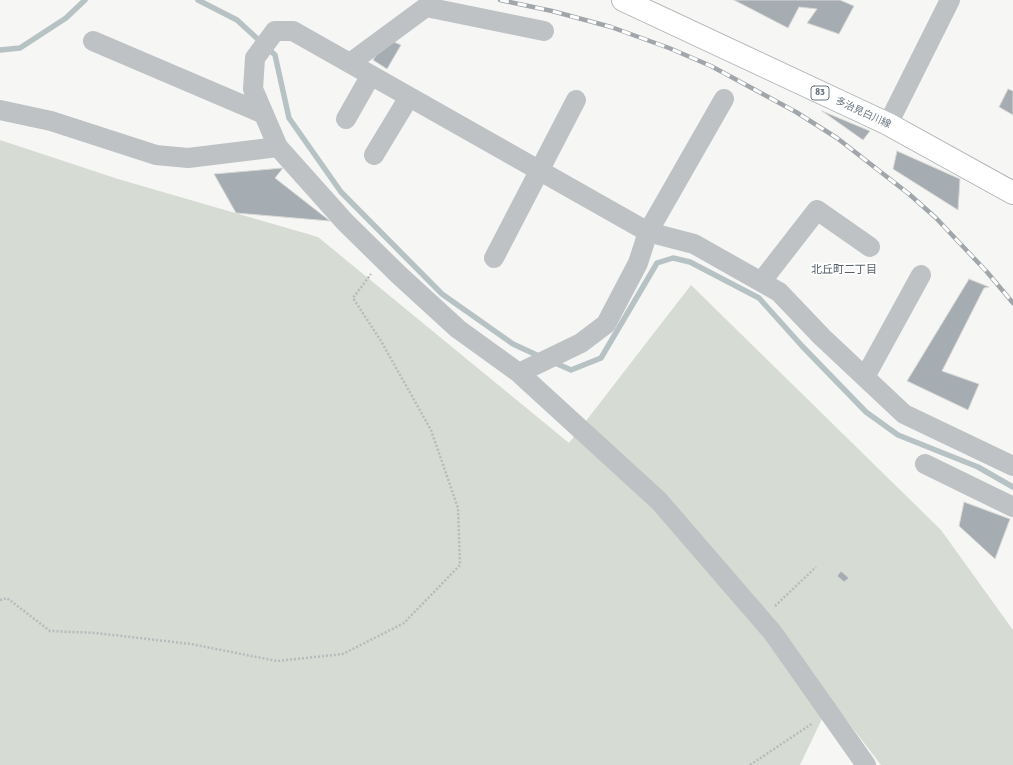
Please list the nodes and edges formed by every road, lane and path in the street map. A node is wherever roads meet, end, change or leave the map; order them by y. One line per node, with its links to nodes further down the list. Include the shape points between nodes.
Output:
1 (623, 0): 13 (main road, 多治見白川線 / 83)
2 (950, 0): 13 (street)
3 (544, 31): 5 (street, via 426,7)
4 (93, 41): 11 (street)
5 (350, 64): 6 (street); 11 (street, via 293,32 275,31 255,58 253,89)
6 (371, 75): 7 (street); 12 (street)
7 (409, 97): 15 (street); 16 (street)
8 (724, 99): 18 (street)
9 (576, 100): 16 (street)
10 (0, 110): 14 (street, via 51,121 156,154 188,158)
11 (264, 114): 14 (street)
12 (346, 119)
13 (888, 124): 17 (main road, 多治見白川線 / 83)
14 (278, 147): 21 (street, via 345,222)
15 (374, 155)
16 (539, 170): 18 (street); 20 (street)
17 (1013, 192)
18 (648, 232): 23 (street, via 694,244); 24 (street, via 638,263 606,324 582,343)
19 (870, 247): 23 (street, via 817,210)
20 (494, 258)
21 (384, 261): 24 (street, via 458,329); 30 (path, via 353,298 381,341 431,430 458,508 460,565 404,623 343,654 277,661 192,644 96,633 50,631 6,598)
22 (921, 275): 25 (street)
23 (761, 282): 25 (street, via 778,292)
24 (519, 373): 31 (street, via 659,501)
25 (865, 377): 27 (street, via 904,414)
26 (925, 464): 28 (street)
27 (1013, 466)
28 (1013, 507)
29 (816, 567): 31 (path)
30 (0, 600)
31 (761, 619): 32 (street, via 773,632)
32 (829, 713): 33 (path); 34 (street)
33 (750, 765)
34 (866, 765)

